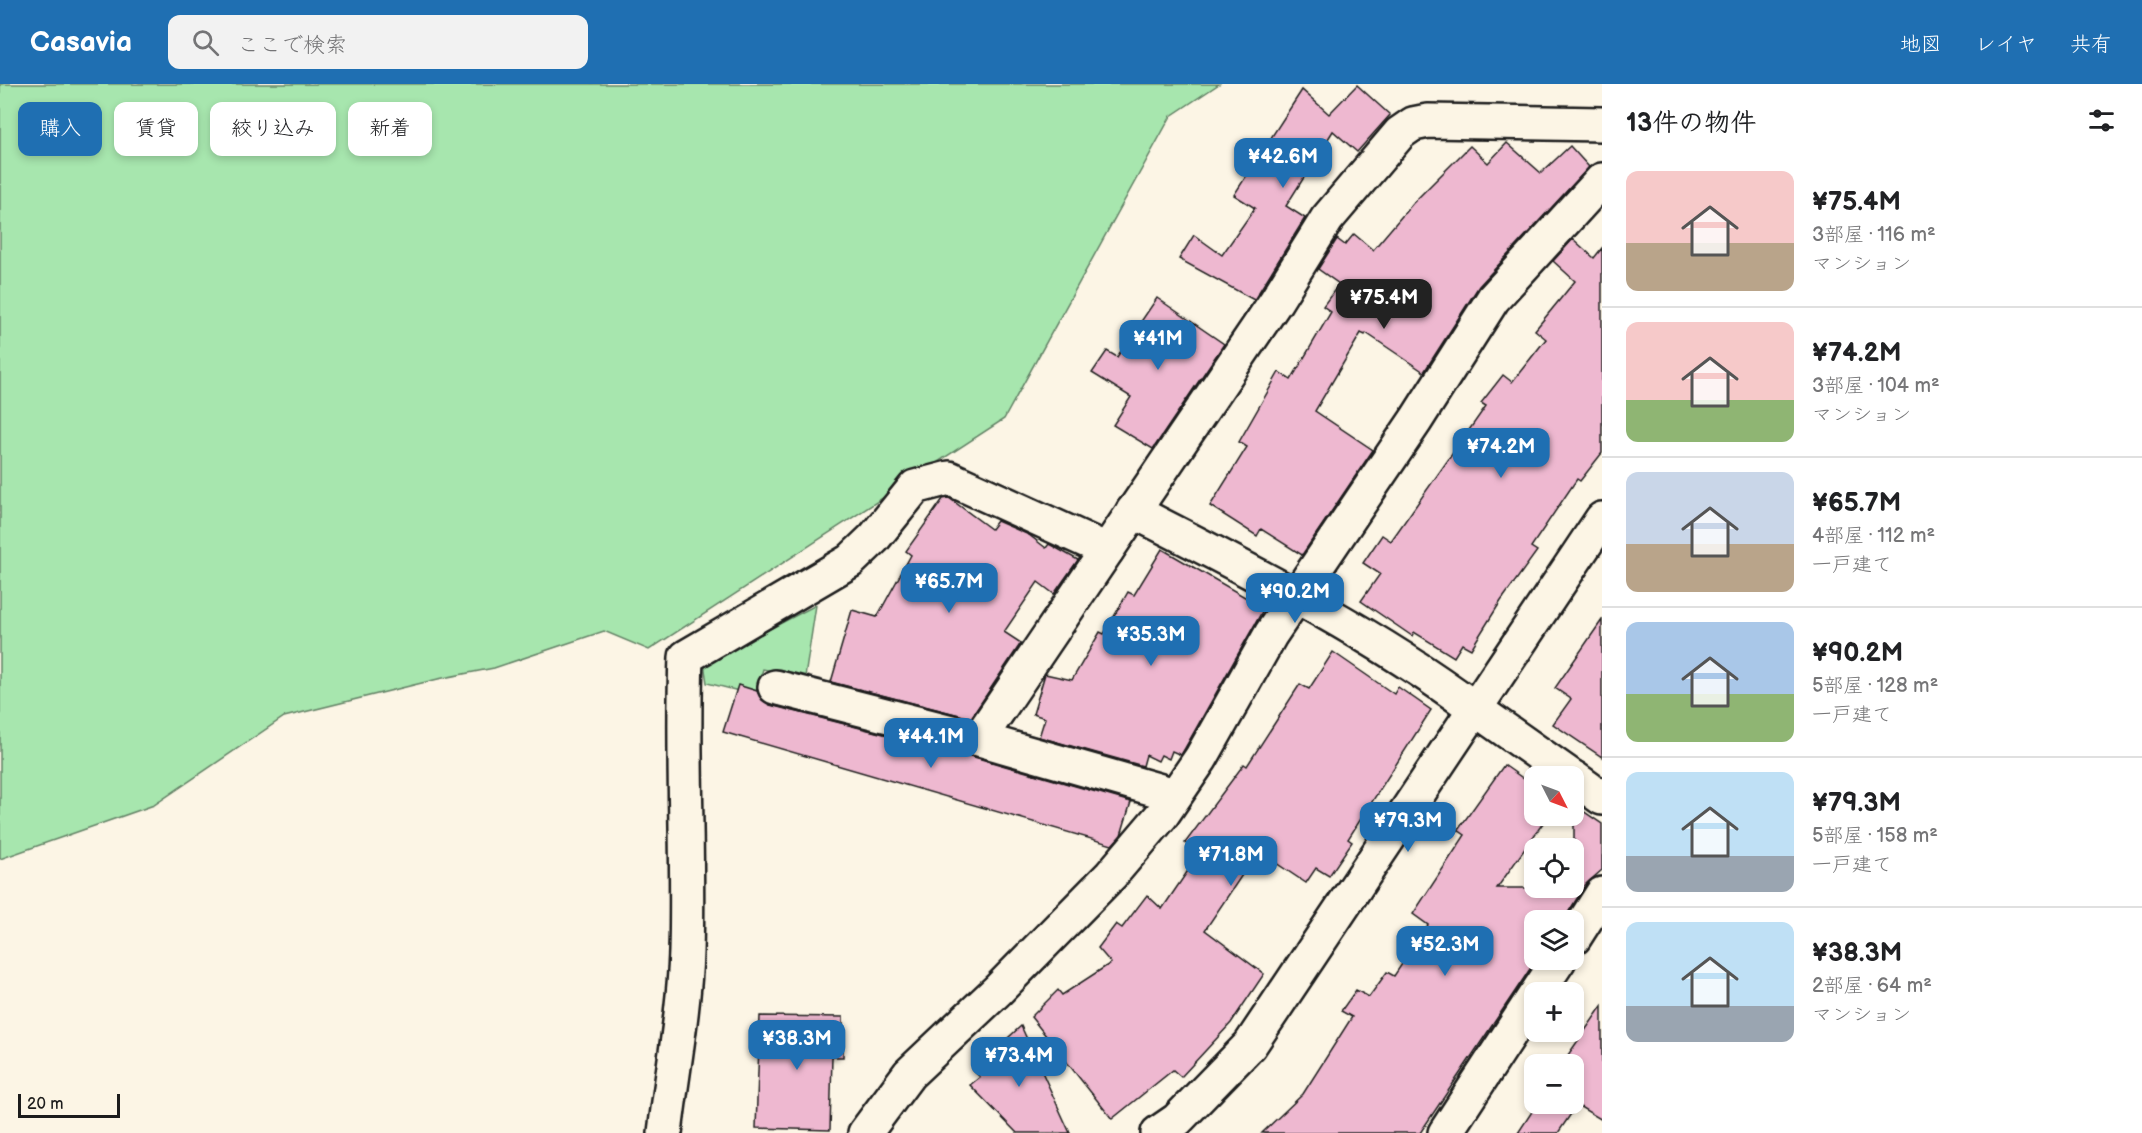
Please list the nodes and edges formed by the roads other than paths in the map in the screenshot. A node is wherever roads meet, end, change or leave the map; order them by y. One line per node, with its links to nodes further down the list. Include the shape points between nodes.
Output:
1 (1602, 124): 3 (street, via 1428,120 1400,133 1328,219)
2 (1602, 180): 6 (street, via 1493,299)
3 (1133, 511): 5 (street); 6 (street)
4 (1602, 519): 8 (street)
5 (1107, 550): 9 (street); 17 (street, via 949,478 915,486 874,538 850,561 686,657 686,955)
6 (1297, 596): 8 (street); 12 (street)
7 (775, 687): 9 (street)
8 (1474, 708): 10 (street); 19 (street, via 1250,1045 1177,1120)
9 (979, 739): 12 (street)
10 (1556, 766)
11 (1584, 786): 13 (street)
12 (1175, 795): 18 (street, via 1111,875 909,1074)
13 (1602, 798)
14 (1602, 894): 15 (street)
15 (1584, 922)
16 (1524, 1013): 20 (street)
17 (665, 1133)
18 (865, 1133)
19 (1158, 1133)
20 (1444, 1133)

